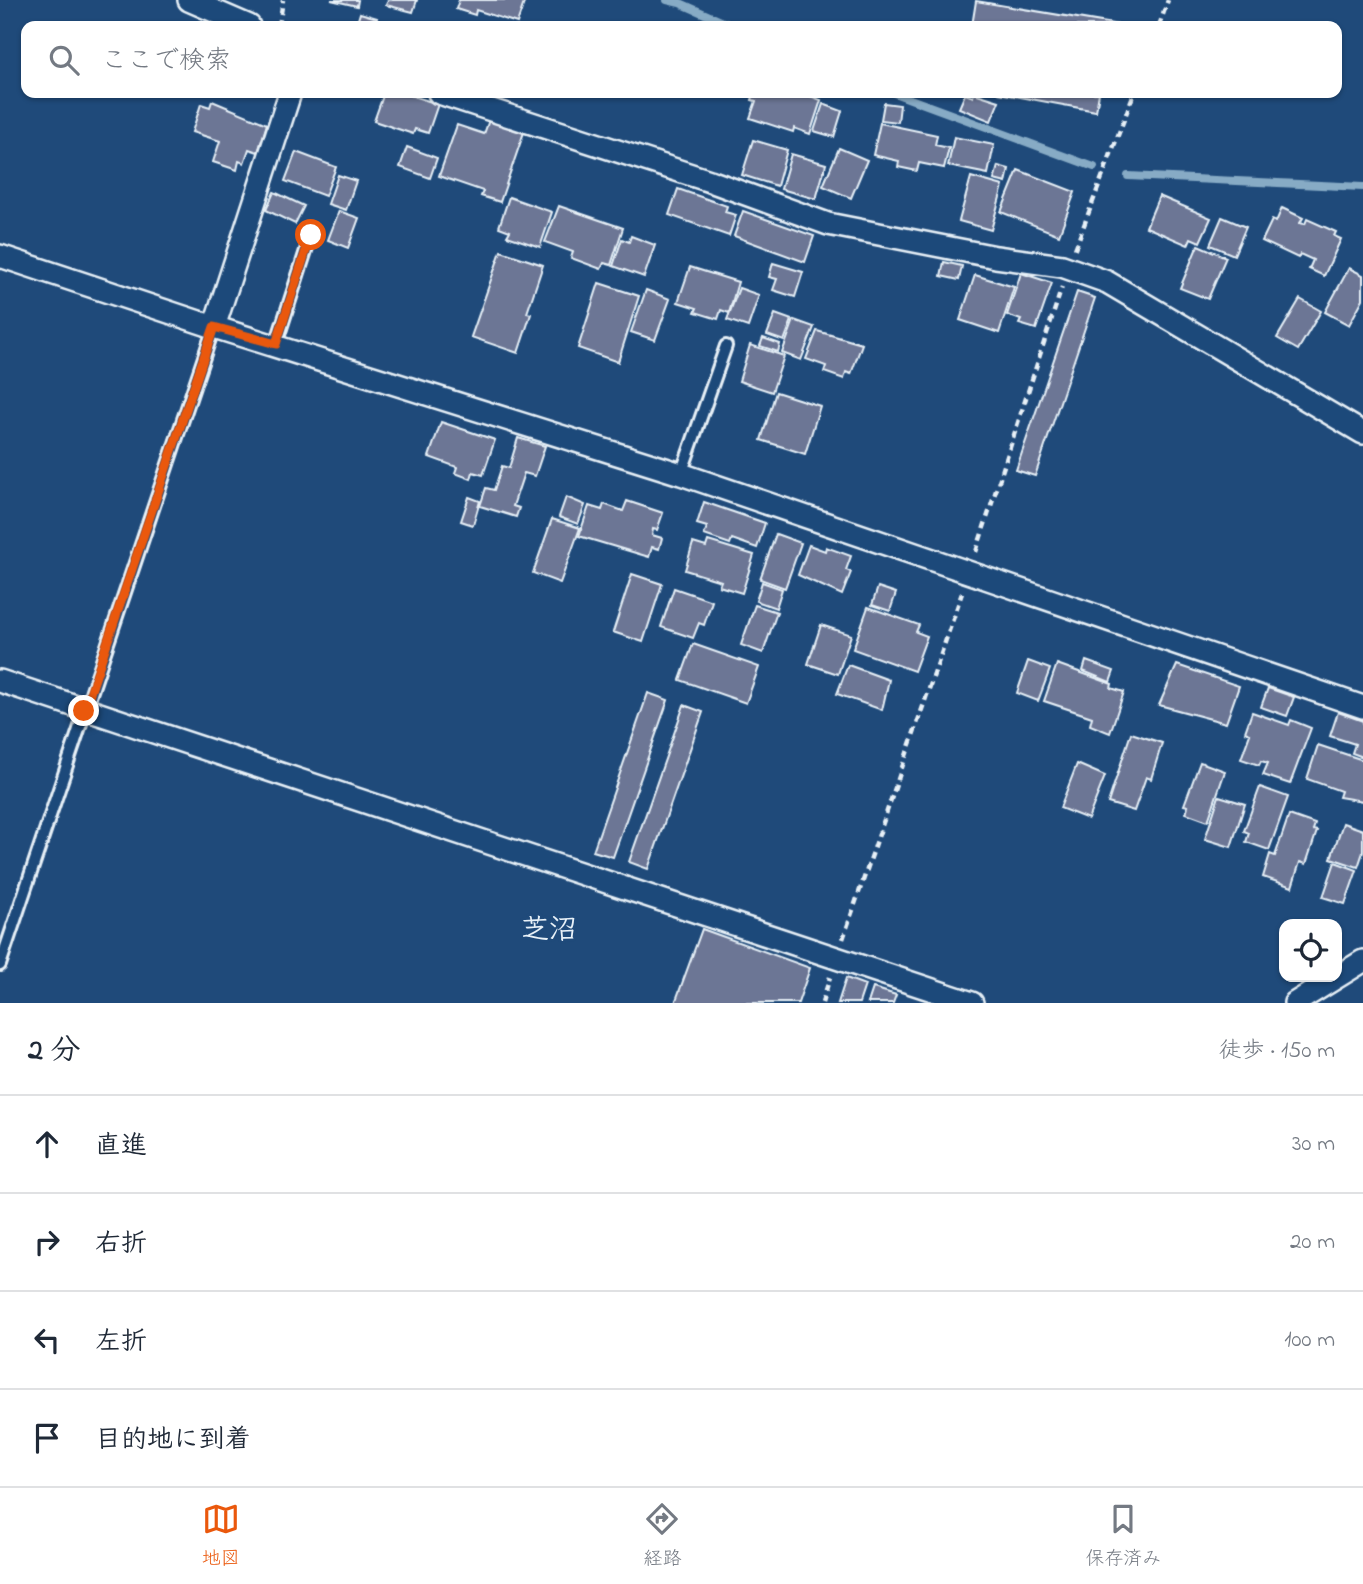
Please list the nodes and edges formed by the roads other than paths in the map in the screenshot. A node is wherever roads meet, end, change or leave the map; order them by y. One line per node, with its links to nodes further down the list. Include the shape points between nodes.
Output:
1 (189, 0): 2 (street)
2 (237, 21)
3 (288, 98): 7 (street)
4 (454, 98): 10 (street, via 710,181 828,225 1062,267 1107,282)
5 (311, 235): 8 (lane)
6 (0, 256): 7 (street)
7 (214, 327): 8 (street); 14 (lane)
8 (276, 344): 11 (street)
9 (726, 346): 11 (lane)
10 (1363, 433)
11 (681, 474): 13 (street)
12 (0, 681): 14 (street)
13 (1363, 707)
14 (84, 711): 16 (lane); 17 (street)
15 (1363, 961): 18 (street)
16 (0, 965)
17 (972, 1003)
18 (1295, 1003)

